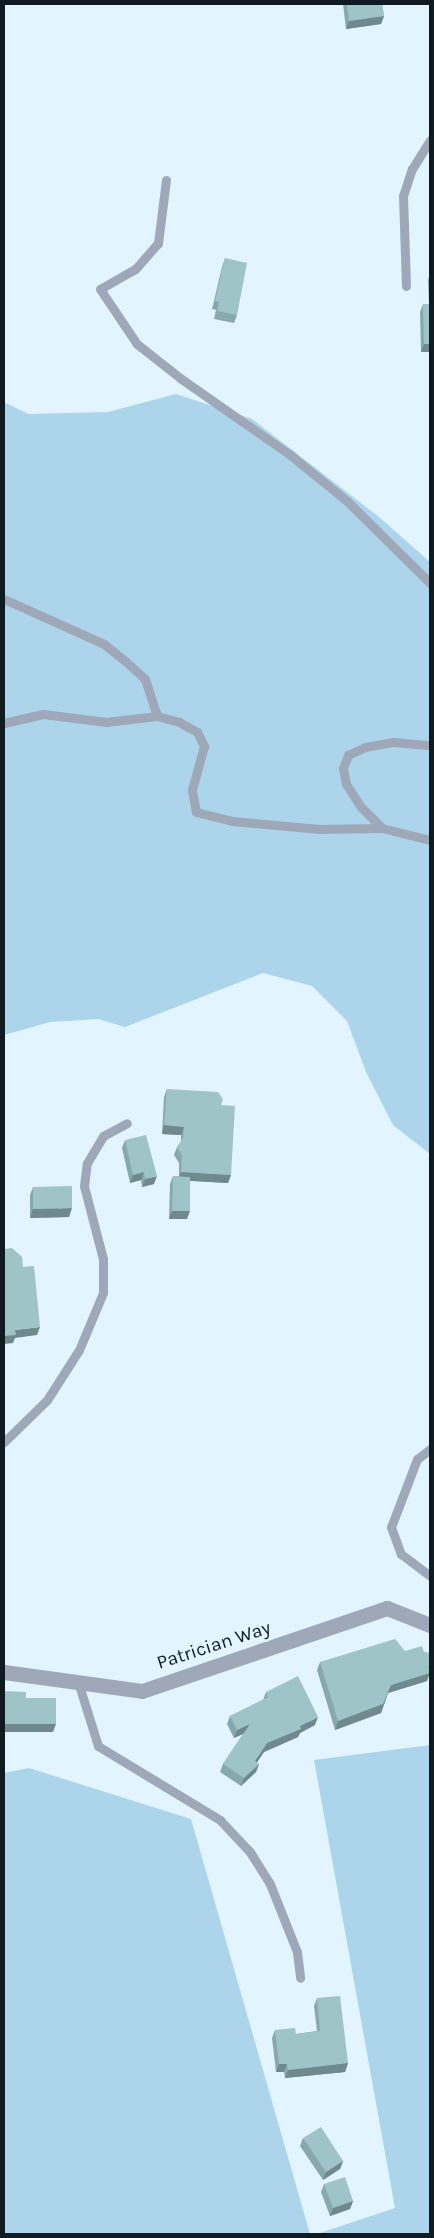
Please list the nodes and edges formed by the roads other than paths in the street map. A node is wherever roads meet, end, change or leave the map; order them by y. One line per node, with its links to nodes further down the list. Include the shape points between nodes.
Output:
1 (430, 140): 3 (lane, via 412,168 403,196)
2 (166, 180): 4 (lane, via 158,243 135,269 100,289 137,344 289,454 347,501)
3 (406, 286)
4 (430, 583)
5 (4, 599): 6 (lane, via 104,644 145,679)
6 (157, 716): 7 (lane, via 106,722 43,714); 9 (lane, via 179,722 197,732 204,746 192,790 196,812 232,821 320,829)
7 (4, 722)
8 (430, 745): 9 (lane, via 392,742 365,747 348,755 343,768 346,784 361,807)
9 (382, 828): 10 (lane)
10 (430, 840)
11 (127, 1123): 12 (lane, via 103,1136 87,1163 84,1186 103,1259 103,1294 79,1350 47,1400)
12 (4, 1442)
13 (430, 1449): 14 (lane, via 417,1459 392,1527 401,1554)
14 (430, 1576)
15 (430, 1625): 17 (street, Patrician Way, via 387,1608 142,1691)
16 (4, 1672): 17 (street, Patrician Way)
17 (78, 1682): 18 (lane, via 98,1746 220,1820 250,1852 270,1884 297,1952)
18 (300, 1978)

